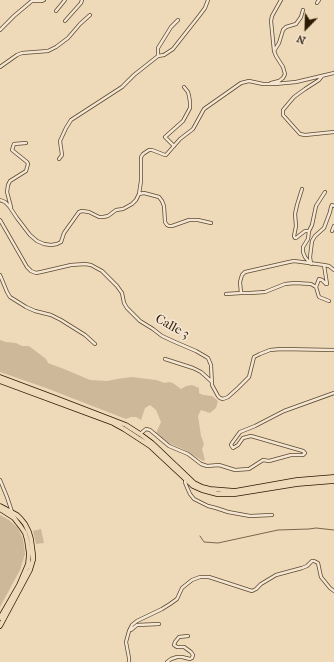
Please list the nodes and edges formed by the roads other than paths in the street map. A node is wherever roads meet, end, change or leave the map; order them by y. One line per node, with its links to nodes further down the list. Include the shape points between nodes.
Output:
1 (33, 0): 2 (street); 12 (street)
2 (44, 0)
3 (65, 0): 8 (street)
4 (82, 0): 11 (street)
5 (208, 0): 14 (street, via 205,8 177,44 169,52)
6 (281, 0): 13 (street, via 271,21)
7 (303, 10): 13 (street, via 296,24 283,30)
8 (56, 11)
9 (90, 15): 15 (street, via 56,47 48,51 22,53)
10 (178, 20): 14 (street, via 158,48)
11 (65, 21)
12 (0, 30)
13 (274, 52): 18 (street, via 285,74 279,81)
14 (158, 56): 23 (street, via 122,87 71,120 60,141 62,155)
15 (0, 68)
16 (334, 73): 17 (street)
17 (322, 75): 18 (street, via 296,82); 20 (street, via 319,80 294,97 283,110 283,115 300,134)
18 (268, 84): 22 (street, via 249,81 241,83 204,109 193,129)
19 (184, 87): 22 (street, via 188,92 190,108 183,121 165,136)
20 (334, 132)
21 (26, 144): 29 (street, via 14,144 12,150 28,164 26,171 8,186 7,192)
22 (174, 146): 26 (street, via 165,155 152,150 143,154)
23 (59, 159)
24 (302, 189): 33 (street, via 295,214 294,236 296,238)
25 (325, 192): 33 (street, via 316,206)
26 (139, 194): 29 (street, via 132,204 106,217 90,212 79,212 64,233 61,242 51,245 30,236); 31 (street, via 159,197 164,206 165,222 169,226 190,220)
27 (0, 200): 29 (street)
28 (334, 206): 35 (street, via 330,207 324,228 312,241)
29 (13, 212)
30 (0, 220): 48 (street, Calle 3, via 31,271 36,273 71,264 90,265 102,271 117,286 127,308 140,321 162,336 208,358)
31 (211, 223)
32 (334, 226): 34 (street)
33 (309, 231): 35 (street, via 303,252)
34 (332, 231)
35 (311, 263): 36 (street); 40 (street, via 294,261 245,272 240,282)
36 (324, 265): 37 (street); 39 (street, via 327,284 319,279)
37 (334, 270)
38 (0, 275): 43 (street, via 10,297 34,311 61,320)
39 (316, 286): 40 (street, via 290,284 263,292); 42 (street, via 319,297)
40 (241, 293): 41 (street)
41 (226, 294)
42 (329, 301)
43 (95, 344)
44 (334, 350): 48 (street, Calle 3, via 281,349 260,354 254,357 249,377 223,399 218,396)
45 (165, 359): 48 (street, via 193,368)
46 (0, 377): 50 (main road, via 126,425)
47 (0, 381): 52 (main road, via 124,429 150,446)
48 (212, 382)
49 (334, 393): 50 (street, via 284,411 240,432 231,445 233,448 243,438 251,436 305,453 263,460 249,469 206,466 169,446 150,430 146,429)
50 (140, 434): 51 (main road, via 194,482 210,489 235,491 297,480)
51 (334, 477)
52 (186, 479): 54 (main road, via 193,486 222,495); 58 (street, via 190,494 202,504 245,516)
53 (0, 480): 57 (street)
54 (334, 481)
55 (0, 506): 57 (main road)
56 (0, 509): 60 (main road, via 14,518 25,533 29,554 28,564 19,585)
57 (12, 512): 62 (main road, via 21,519 29,532 33,560)
58 (272, 515)
59 (334, 590): 63 (street, via 321,577 318,563 314,561 302,568 276,575 252,592 209,577 200,577 182,588 177,599 162,610 137,621)
60 (0, 618)
61 (159, 624): 63 (street, via 137,625)
62 (0, 626)
63 (129, 632): 65 (street, via 126,642)
64 (188, 636): 66 (street, via 179,637 174,645 191,652 192,658 177,657)
65 (129, 662)
66 (167, 662)

